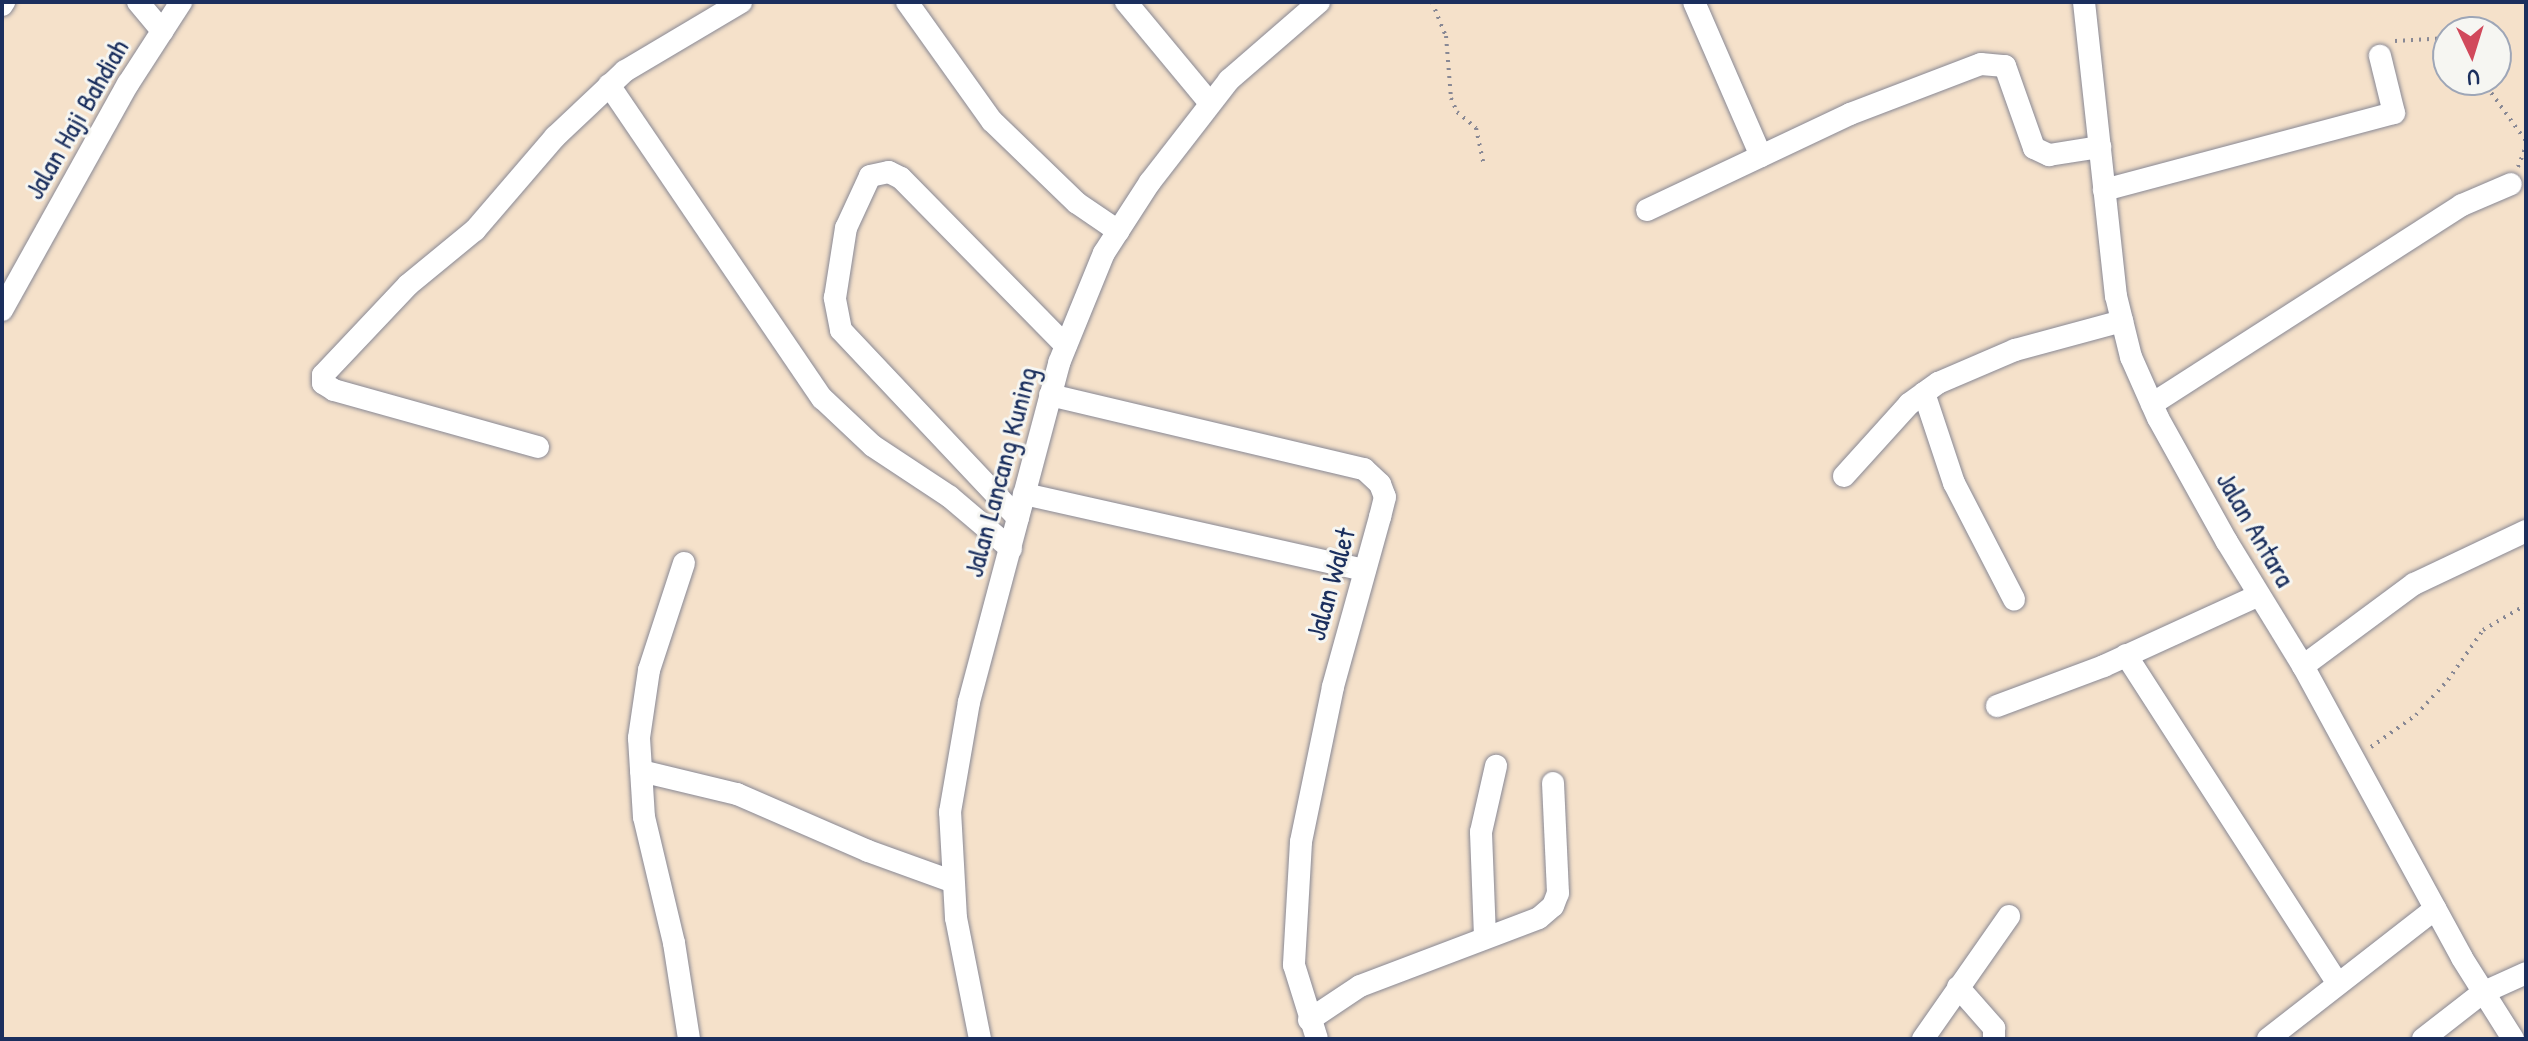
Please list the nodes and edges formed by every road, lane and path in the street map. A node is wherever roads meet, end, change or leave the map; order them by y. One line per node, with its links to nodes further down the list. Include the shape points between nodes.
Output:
1 (138, 2): 10 (street)
2 (181, 2): 10 (street, Jalan Haji Bahdiah)
3 (741, 2): 13 (street)
4 (907, 2): 23 (street, via 992,121 1077,203)
5 (1126, 2): 15 (street)
6 (1319, 2): 15 (street, Jalan Lancang Kuning)
7 (1432, 2): 19 (path, via 1446,36 1451,98 1457,112 1476,128)
8 (1694, 2): 18 (street)
9 (2084, 2): 17 (street, Jalan Antara)
10 (162, 31): 24 (street, Jalan Haji Bahdiah)
11 (2432, 39): 12 (path, via 2391,41 2380,48)
12 (2380, 56): 21 (street, via 2394,113)
13 (609, 85): 30 (street, via 555,137 475,230 408,285 323,375 323,383 334,390); 35 (street, via 822,398 873,446 950,497)
14 (2494, 96): 16 (path)
15 (1210, 103): 23 (street, Jalan Lancang Kuning)
16 (2526, 141)
17 (2100, 147): 18 (street, via 2049,155 2034,148 2005,66 1996,62 1850,114); 21 (street, Jalan Antara)
18 (1761, 156): 22 (street)
19 (1484, 166)
20 (2511, 184): 29 (street, via 2462,205)
21 (2104, 190): 25 (street, Jalan Antara)
22 (1647, 210)
23 (1118, 231): 26 (street, Jalan Lancang Kuning, via 1082,297)
24 (2, 310)
25 (2122, 321): 27 (street, via 2015,350); 29 (street, Jalan Antara)
26 (1066, 346): 28 (street, Jalan Lancang Kuning); 33 (street, via 901,178 889,172 870,176 846,228 835,298 841,330)
27 (1924, 393): 31 (street); 39 (street, via 1954,483)
28 (1050, 395): 32 (street, Jalan Lancang Kuning); 37 (street, Jalan Walet, via 1364,469 1385,497)
29 (2152, 404): 38 (street, Jalan Antara)
30 (538, 447)
31 (1844, 476)
32 (1024, 494): 33 (street, Jalan Lancang Kuning); 37 (street)
33 (1018, 518): 35 (street, Jalan Lancang Kuning)
34 (2526, 531): 42 (street, via 2414,584)
35 (1011, 549): 48 (street, Jalan Lancang Kuning, via 955,769)
36 (684, 563): 46 (street, via 649,670 639,738)
37 (1365, 570): 56 (street, Jalan Walet, via 1333,687 1301,842 1294,965)
38 (2259, 595): 41 (street); 42 (street, Jalan Antara)
39 (2014, 599)
40 (2526, 605): 44 (path, via 2483,630 2416,715)
41 (2126, 655): 43 (street); 53 (street)
42 (2303, 666): 44 (street, Jalan Antara)
43 (1997, 706)
44 (2354, 755): 49 (street, Jalan Antara)
45 (1496, 766): 51 (street, via 1481,832)
46 (641, 771): 48 (street, via 737,794); 57 (street, via 648,838 674,943)
47 (1553, 783): 51 (street, via 1558,893 1553,906 1539,918)
48 (951, 881): 58 (street, Jalan Lancang Kuning)
49 (2435, 909): 53 (street); 55 (street, Jalan Antara)
50 (2009, 916): 54 (street)
51 (1485, 937): 56 (street, via 1360,986)
52 (2526, 973): 55 (street)
53 (2338, 984): 61 (street)
54 (1958, 987): 59 (street); 60 (street, via 1994,1028)
55 (2482, 993): 62 (street); 63 (street, Jalan Antara)
56 (1313, 1029)
57 (689, 1039)
58 (980, 1039)
59 (1923, 1039)
60 (1994, 1039)
61 (2268, 1039)
62 (2423, 1039)
63 (2513, 1039)

